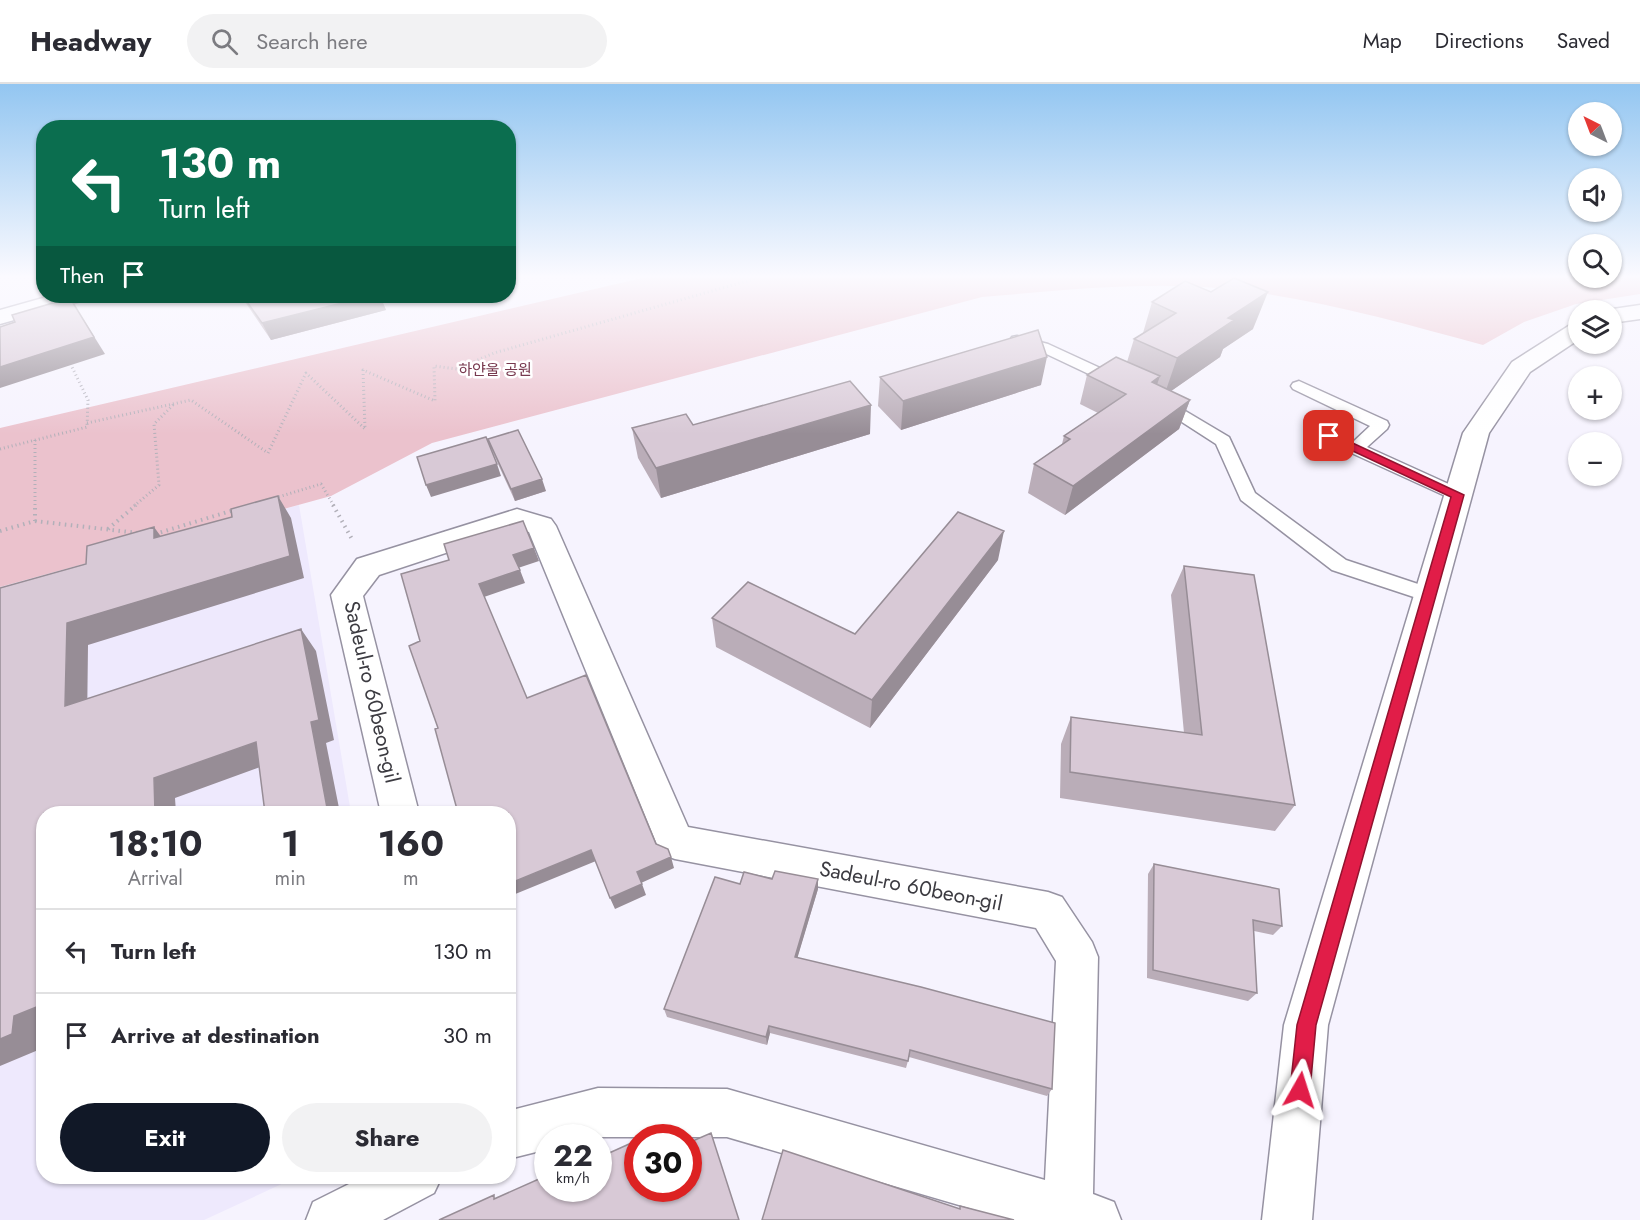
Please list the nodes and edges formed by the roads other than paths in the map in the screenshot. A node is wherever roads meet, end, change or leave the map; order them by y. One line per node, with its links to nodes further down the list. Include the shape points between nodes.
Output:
1 (1568, 337): 6 (street, via 1521,368 1476,433)
2 (1013, 339): 7 (lane, via 1043,347 1169,405 1223,441 1247,496 1339,565)
3 (1299, 386): 5 (lane, via 1381,424)
4 (1329, 436): 5 (lane)
5 (1356, 448): 6 (lane)
6 (1458, 495): 7 (street)
7 (1429, 595): 13 (street, via 1306,1025)
8 (398, 806): 11 (street, Sadeul-ro 60beon-gil, via 347,595 368,567 517,519 542,526 675,842 1048,912 1077,957)
9 (516, 1133): 11 (street, Sadeul-ro 60beon-gil, via 598,1112 727,1113)
10 (402, 1184): 12 (street)
11 (1082, 1216)
12 (332, 1220)
13 (1287, 1220)

